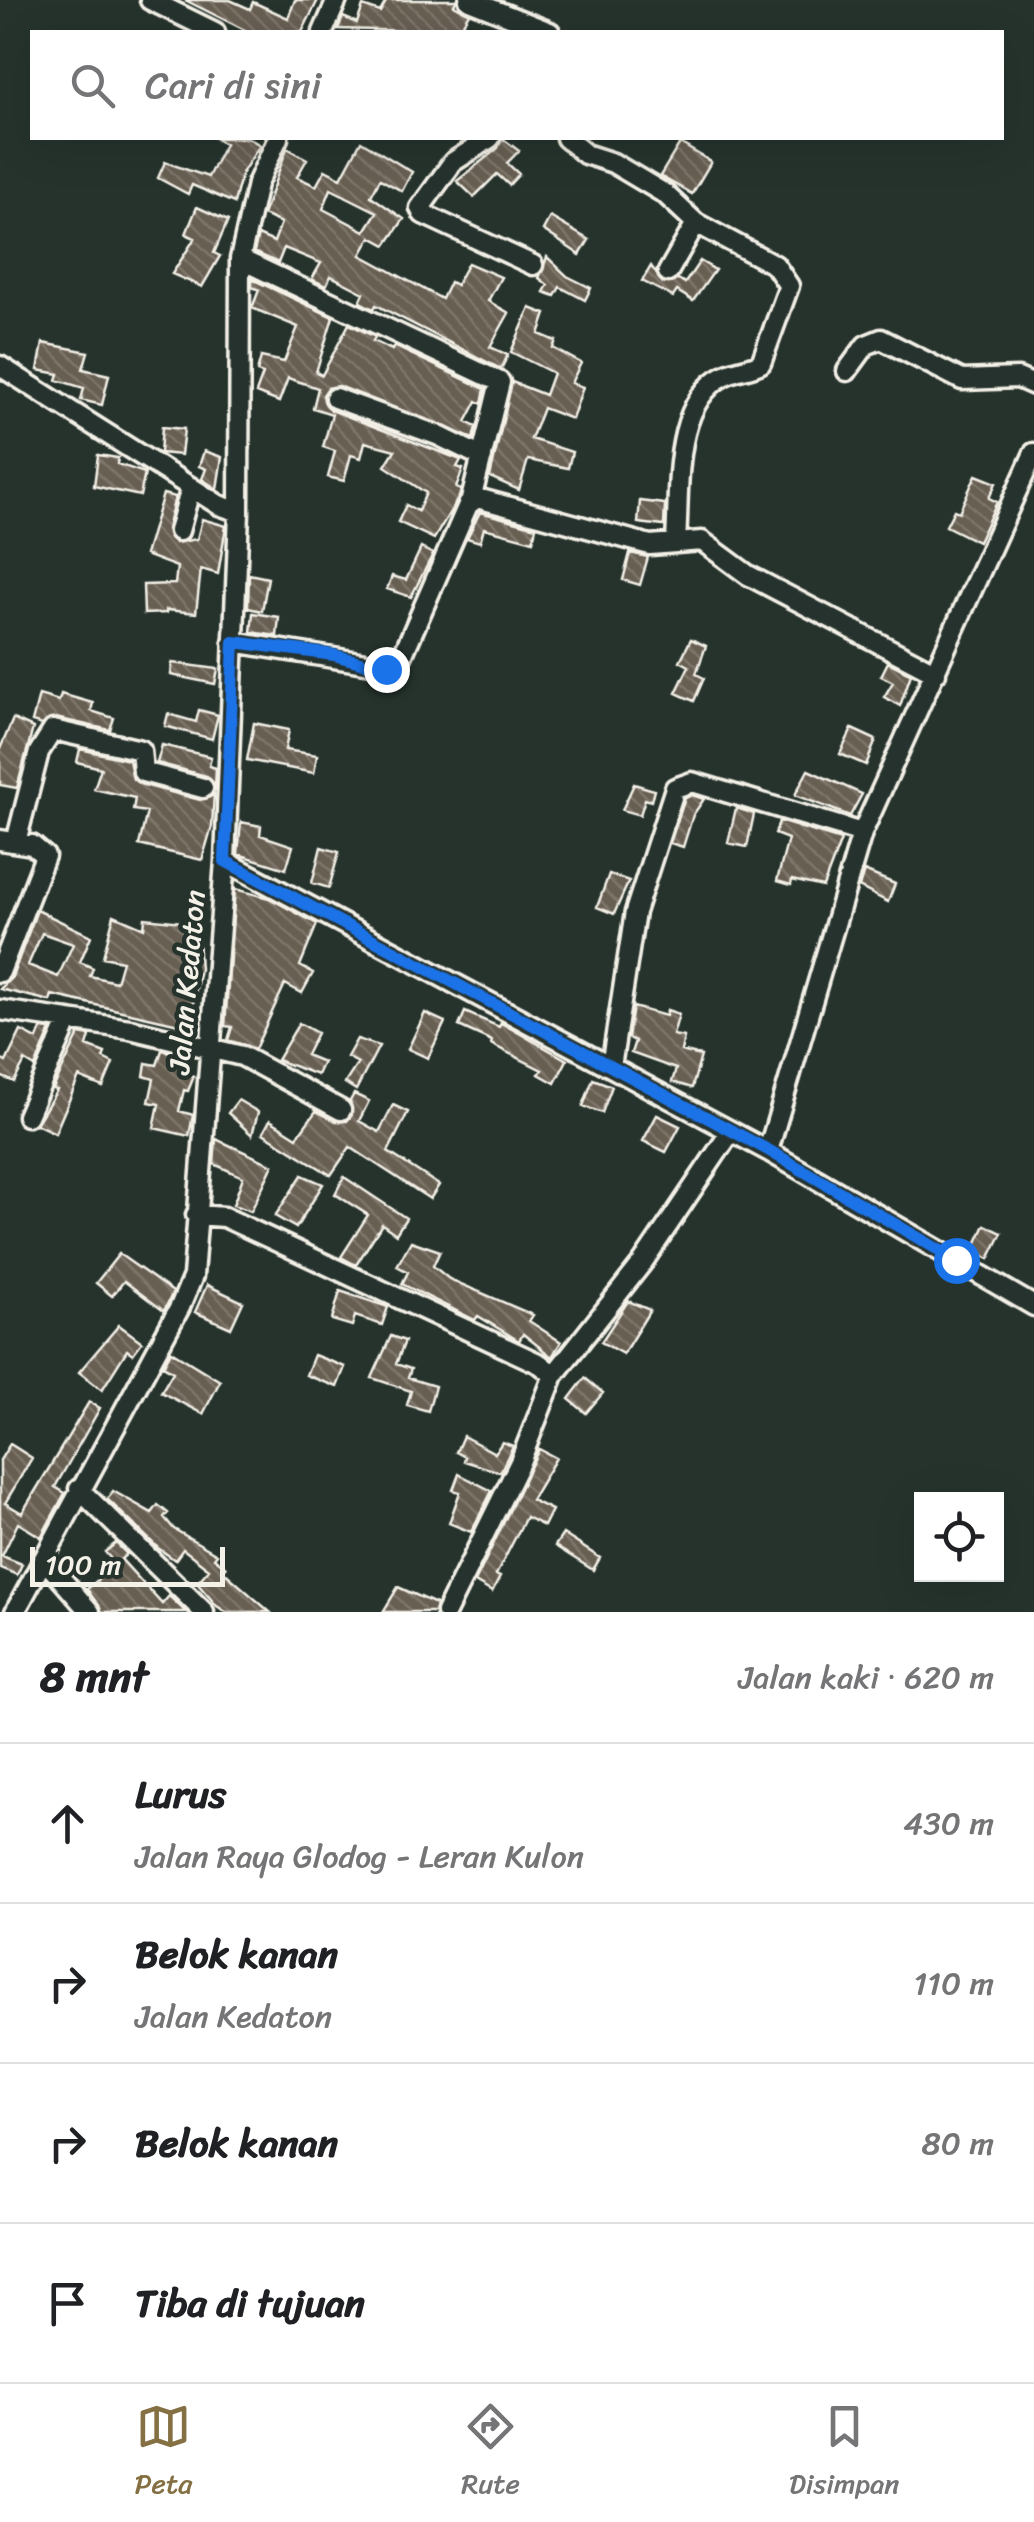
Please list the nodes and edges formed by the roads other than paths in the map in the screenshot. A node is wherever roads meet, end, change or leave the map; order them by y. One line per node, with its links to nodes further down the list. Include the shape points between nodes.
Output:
1 (150, 0): 4 (street)
2 (336, 0): 5 (street)
3 (468, 0): 6 (street)
4 (211, 30)
5 (323, 30)
6 (545, 30)
7 (277, 140): 11 (street, Jalan Kedaton, via 258,184)
8 (487, 140): 12 (street, via 453,162 422,214)
9 (568, 140): 10 (street, via 665,194)
10 (696, 223): 13 (street); 24 (street, via 775,265 789,286 762,363 717,381 688,424)
11 (240, 259): 19 (street, via 500,382); 22 (street, Jalan Kedaton)
12 (533, 265)
13 (668, 272)
14 (0, 366): 20 (street)
15 (847, 371): 16 (street, via 866,344 881,339 962,380 1018,378)
16 (1034, 385)
17 (336, 398): 19 (street)
18 (1034, 454): 26 (street)
19 (482, 457): 21 (street)
20 (191, 487): 22 (street); 23 (street)
21 (471, 500): 24 (street, via 650,545); 25 (street, via 397,668)
22 (239, 512): 25 (street, Jalan Kedaton)
23 (179, 531)
24 (676, 540): 26 (street, via 712,545 748,575)
25 (234, 642): 30 (street, Jalan Kedaton)
26 (936, 672): 28 (street)
27 (203, 788): 29 (street, via 144,772 140,750 54,730)
28 (862, 833): 35 (street, via 692,782 676,788 636,912); 39 (street)
29 (8, 841): 31 (street, via 45,856)
30 (225, 861): 34 (street, Jalan Kedaton); 35 (street)
31 (0, 972)
32 (0, 1010): 33 (street)
33 (69, 1020): 34 (street); 37 (street)
34 (208, 1050): 36 (street, via 254,1060); 40 (street, Jalan Kedaton)
35 (610, 1067): 38 (street)
36 (341, 1110)
37 (26, 1116)
38 (730, 1133): 39 (street); 42 (street, via 643,1262)
39 (768, 1150): 41 (street)
40 (196, 1215): 42 (street, via 224,1216); 43 (street, Jalan Kedaton, via 190,1288)
41 (1034, 1306)
42 (554, 1376): 48 (street)
43 (78, 1489): 44 (street, Jalan Kedaton); 47 (street)
44 (44, 1560): 45 (street, Jalan Kedaton); 46 (street)
45 (15, 1612)
46 (90, 1612)
47 (204, 1612)
48 (446, 1612)

